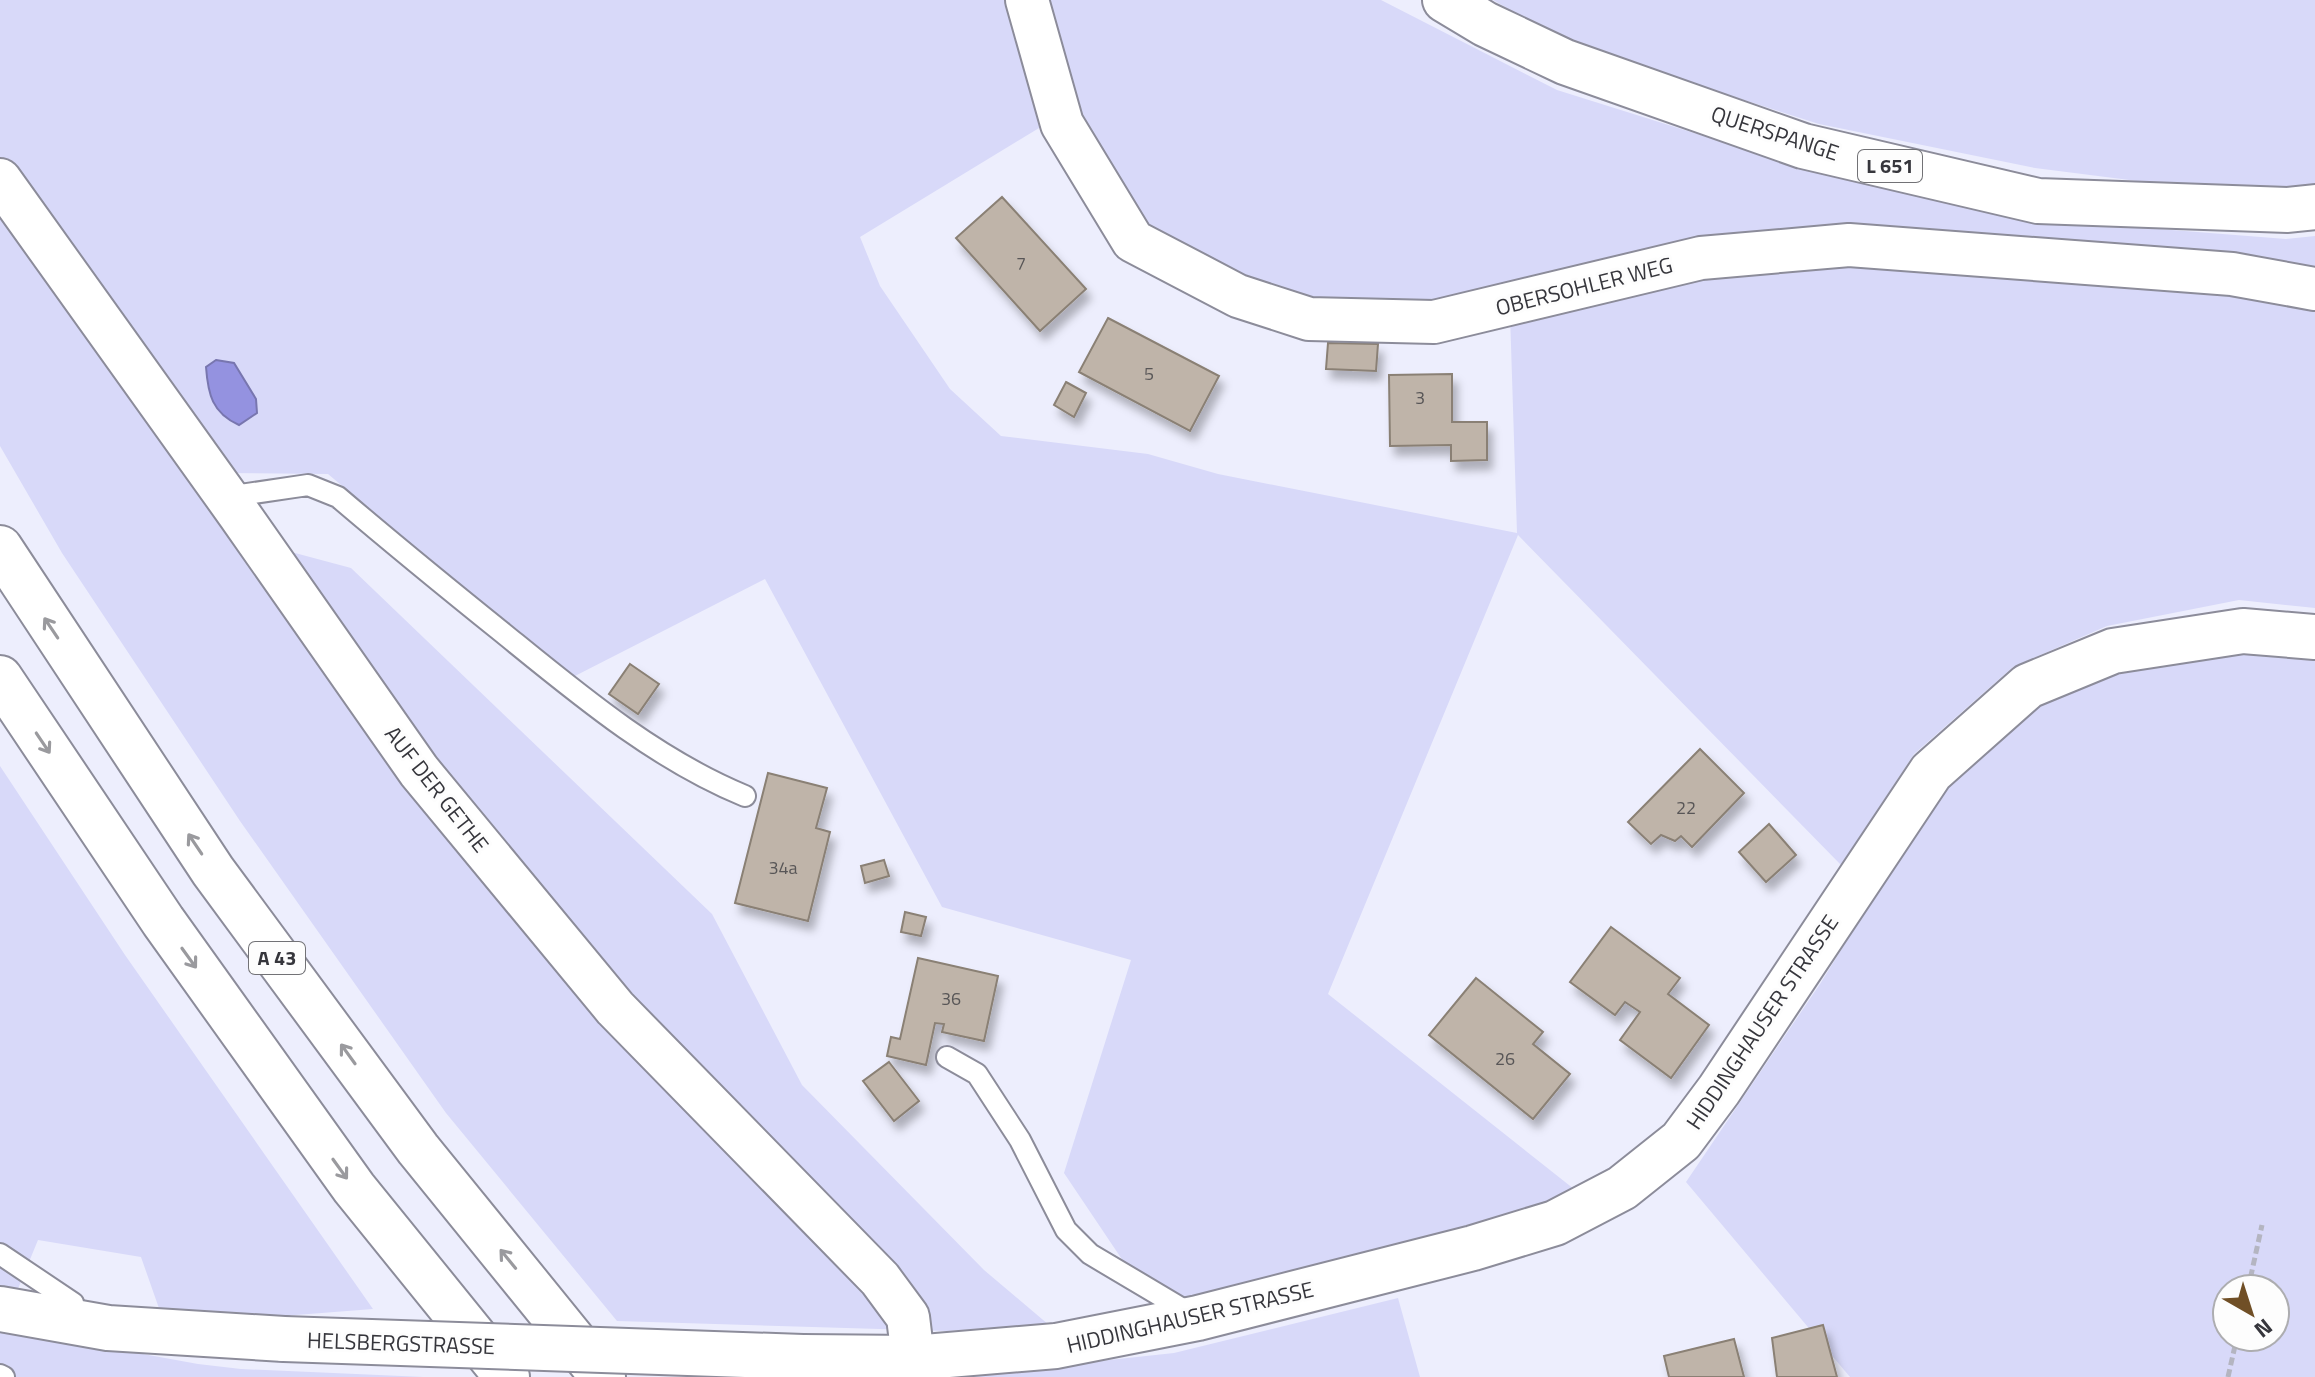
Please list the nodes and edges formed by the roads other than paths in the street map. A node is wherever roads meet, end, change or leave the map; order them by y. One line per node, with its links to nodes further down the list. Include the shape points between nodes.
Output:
1 (1027, 0): 5 (street, OBERSOHLER WEG, via 1062,124 1133,241 1238,296 1309,319 1434,322 1701,258 1849,245 2232,274)
2 (1445, 0): 4 (main road, QUERSPANGE / L 651, via 1565,62 1803,146 2038,201)
3 (0, 180): 6 (street, AUF DER GETHE)
4 (2315, 207)
5 (2315, 289)
6 (227, 497): 10 (lane, via 308,485 338,497 586,699 653,748); 17 (street, AUF DER GETHE, via 419,771 615,1008 880,1279 908,1317)
7 (0, 548): 19 (main road, A 43, one-way to 7, via 418,1149 213,871)
8 (2315, 637): 14 (main road, HIDDINGHAUSER STRASSE, via 2243,631 2113,651 2028,686 1931,772 1710,1102 1681,1141 1622,1188 1541,1228)
9 (0, 678): 18 (main road, one-way to 18, via 163,921 345,1175)
10 (745, 796)
11 (947, 1057): 14 (lane, via 977,1074 1020,1140 1066,1230 1090,1254)
12 (0, 1254): 15 (lane, via 73,1303)
13 (0, 1309): 15 (main road, HELSBERGSTRASSE)
14 (1198, 1318): 17 (main road, HIDDINGHAUSER STRASSE, via 1056,1346)
15 (69, 1323): 16 (main road, HELSBERGSTRASSE, bridge, via 284,1339)
16 (803, 1357): 17 (main road, HIDDINGHAUSER STRASSE)
17 (913, 1358)
18 (507, 1377)
19 (603, 1377)

